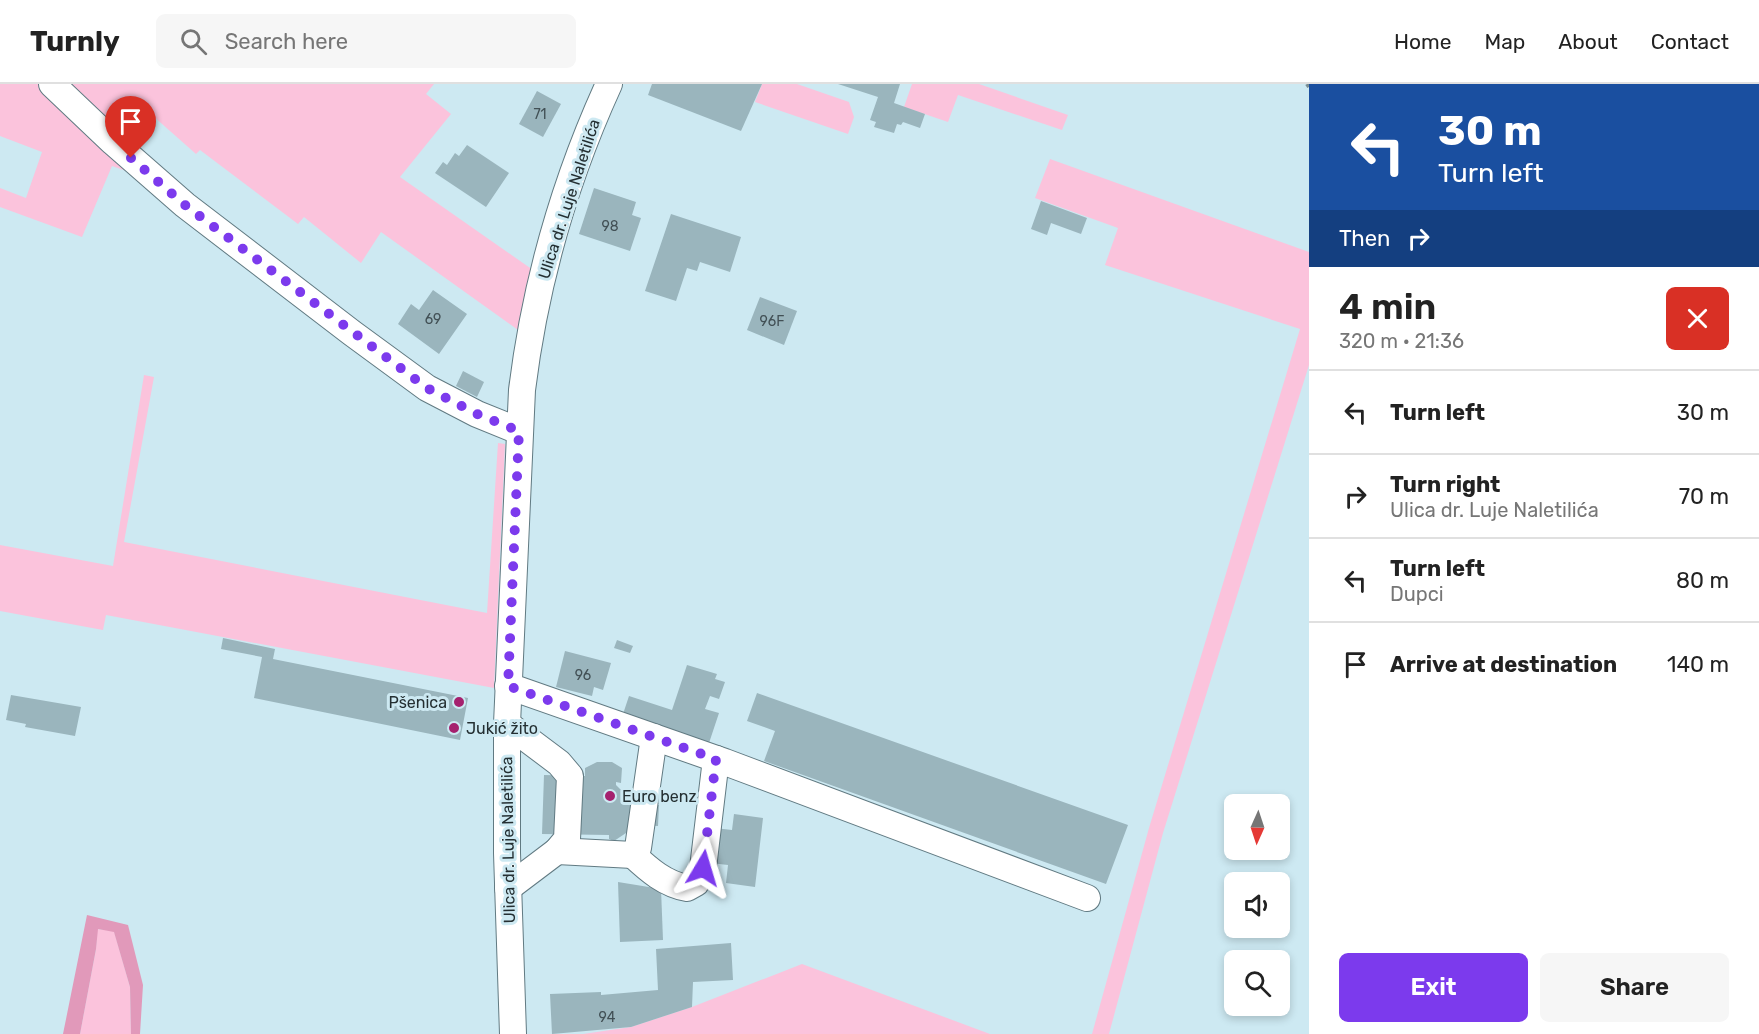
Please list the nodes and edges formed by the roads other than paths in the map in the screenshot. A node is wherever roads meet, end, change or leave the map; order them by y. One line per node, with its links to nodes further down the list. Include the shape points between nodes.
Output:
1 (52, 84): 3 (street, via 185,205 352,333 427,388)
2 (609, 84): 3 (street, Ulica dr. Luje Naletilića, via 572,180 545,267 527,348)
3 (519, 431): 4 (street, Ulica dr. Luje Naletilića)
4 (508, 686): 5 (street, Ulica dr. Luje Naletilića); 6 (street)
5 (507, 724): 8 (street, via 559,763 570,776 568,835); 10 (street, Ulica dr. Luje Naletilića)
6 (654, 737): 7 (street); 9 (street, via 638,848)
7 (716, 759): 9 (street, via 703,868 696,883 687,888 672,884); 11 (street)
8 (557, 851): 9 (street); 10 (street)
9 (633, 855)
10 (508, 888): 12 (street, Ulica dr. Luje Naletilića)
11 (1087, 898)
12 (513, 1034)

